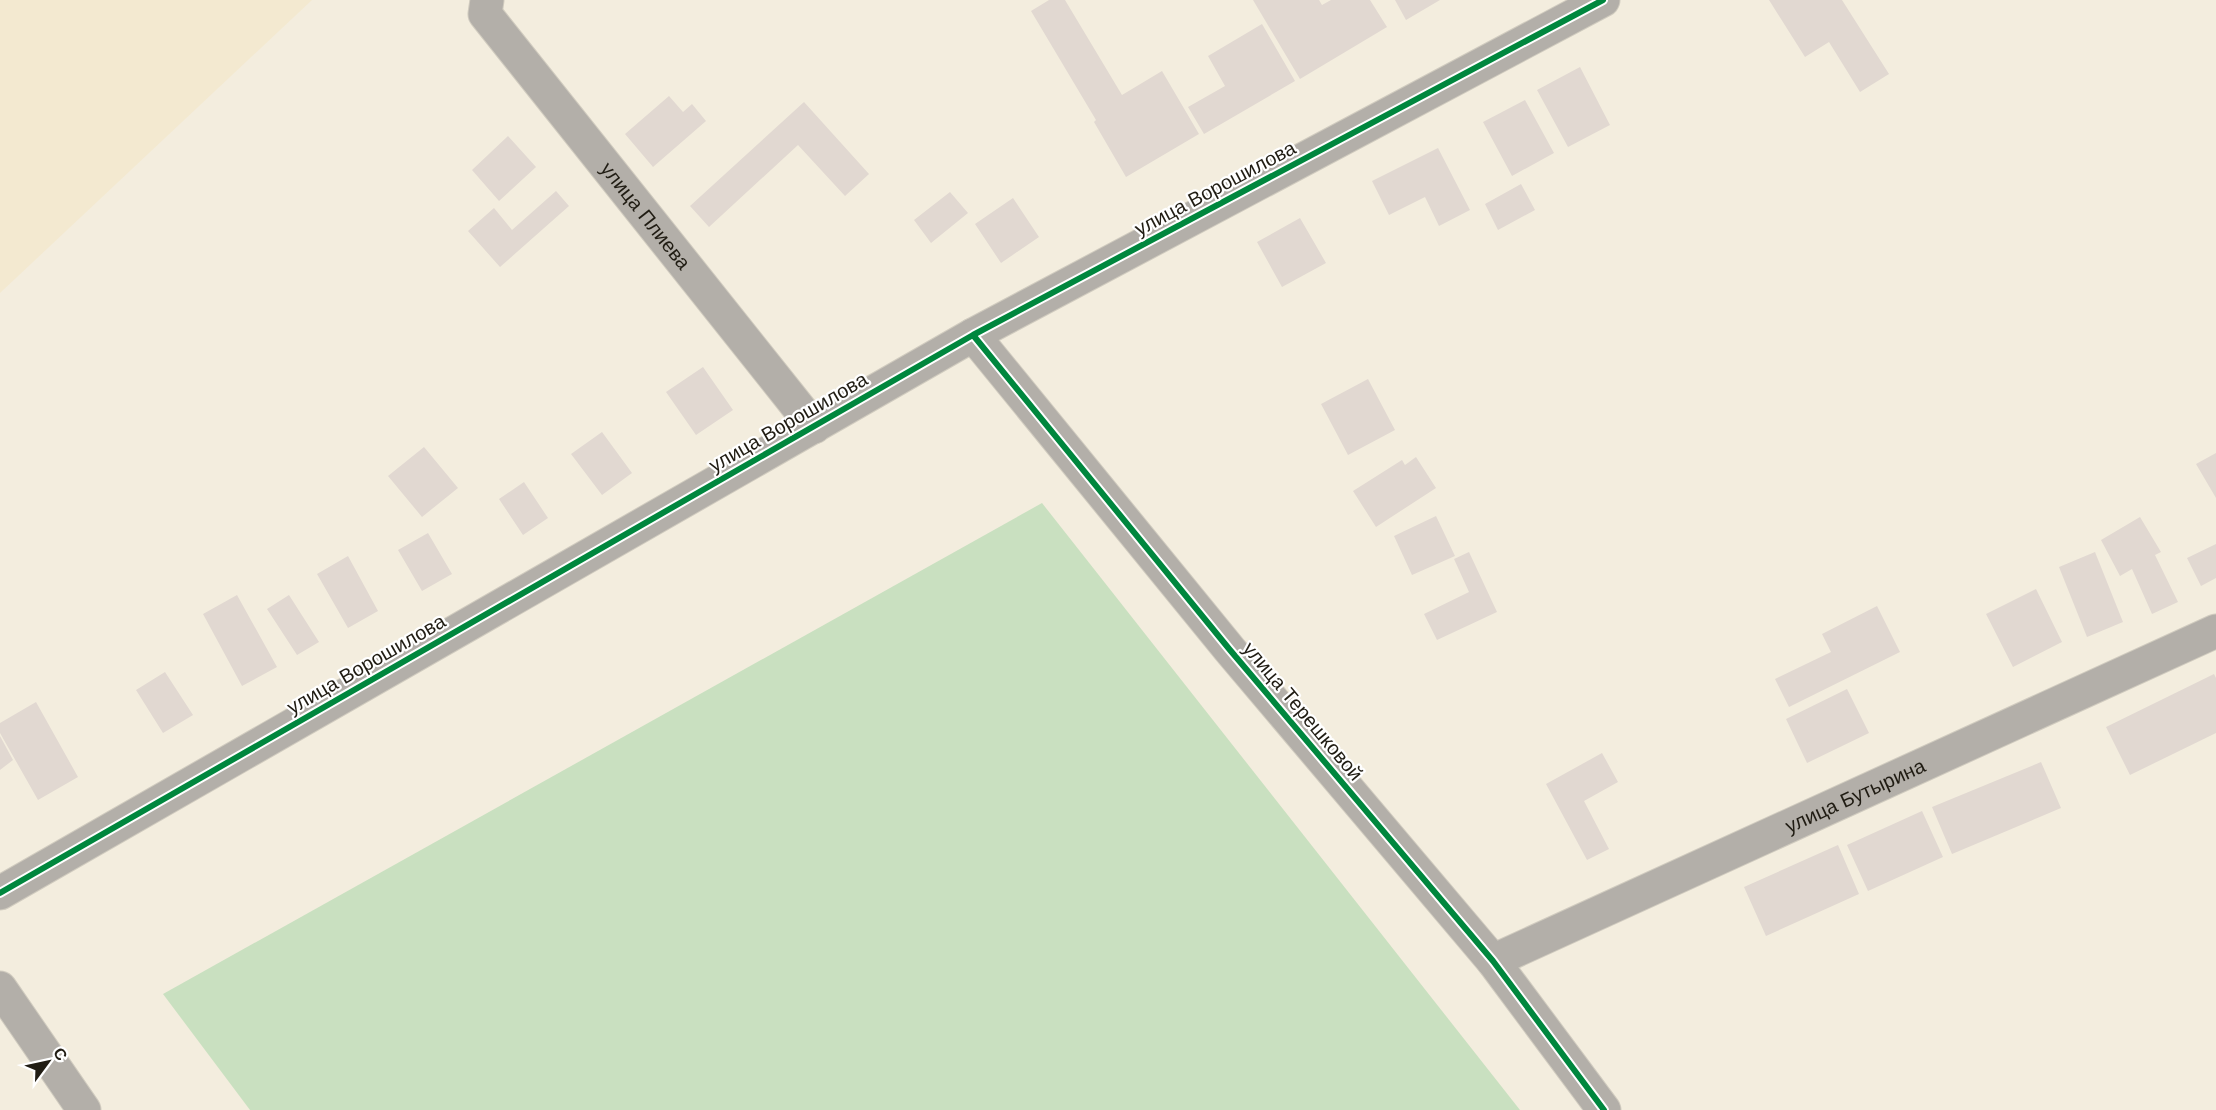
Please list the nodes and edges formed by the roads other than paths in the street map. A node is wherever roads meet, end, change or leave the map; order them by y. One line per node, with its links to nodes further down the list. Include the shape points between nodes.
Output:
1 (487, 0): 4 (street, улица Плиева, via 485,14)
2 (1604, 0): 3 (street, улица Ворошилова)
3 (973, 335): 4 (street, улица Ворошилова); 7 (street, улица Терешковой, via 1230,650)
4 (814, 427): 6 (street, улица Ворошилова)
5 (2216, 631): 7 (street, улица Бутырина)
6 (0, 893)
7 (1493, 961): 10 (street, улица Терешковой)
8 (0, 988): 9 (street)
9 (84, 1110)
10 (1604, 1110)

